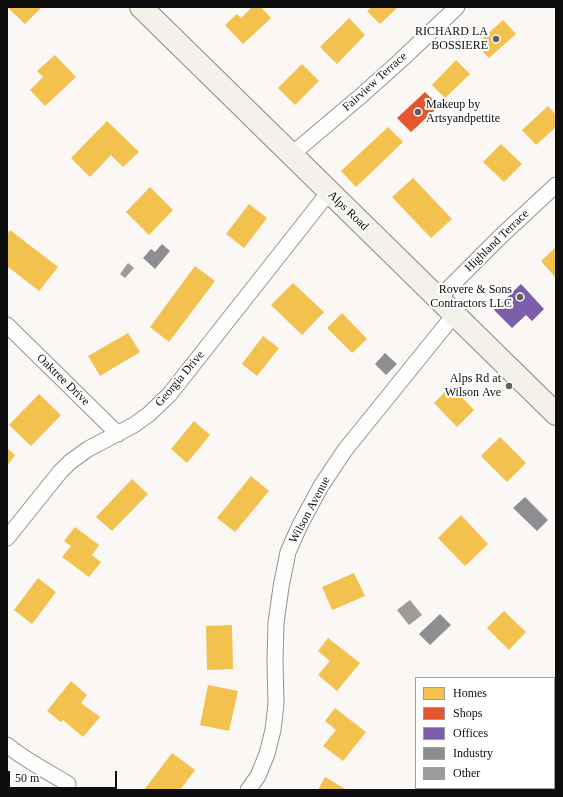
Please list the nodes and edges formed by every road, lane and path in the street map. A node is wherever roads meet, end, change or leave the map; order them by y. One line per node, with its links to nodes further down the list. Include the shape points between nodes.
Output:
1 (141, 7): 3 (main road, Alps Road)
2 (457, 7): 3 (street, Fairview Terrace, via 394,66)
3 (291, 155): 5 (main road, Alps Road)
4 (556, 185): 6 (street, Highland Terrace)
5 (329, 192): 6 (main road, Alps Road); 10 (street, Georgia Drive, via 169,395 149,414)
6 (438, 299): 7 (main road, Alps Road)
7 (454, 314): 9 (main road, Alps Road); 14 (street, Wilson Avenue, via 345,450 321,486 288,552 276,624 276,704 273,730 258,776)
8 (7, 325): 10 (street, Oaktree Drive)
9 (556, 414)
10 (118, 434): 11 (street, Georgia Drive, via 88,449 70,462)
11 (7, 538)
12 (7, 744): 13 (street)
13 (68, 784)
14 (248, 790)

